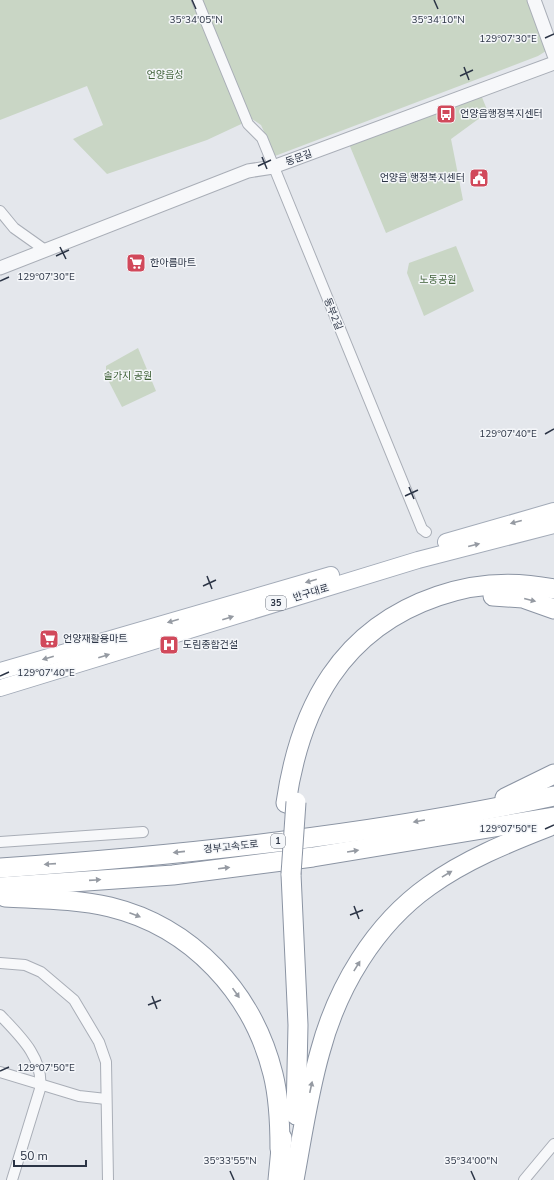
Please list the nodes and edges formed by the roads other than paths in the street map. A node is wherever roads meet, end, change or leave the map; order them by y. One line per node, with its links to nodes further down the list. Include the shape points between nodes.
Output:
1 (197, 0): 5 (street, 동부2길, via 248,124 262,138)
2 (534, 0): 3 (street)
3 (554, 55)
4 (554, 63): 5 (street, 동문길)
5 (273, 167): 7 (street, 동문길, via 248,171); 11 (street, 동부2길, via 393,461 422,529)
6 (0, 211): 7 (street, via 14,228)
7 (45, 250): 8 (street, 동문길)
8 (0, 268)
9 (554, 511): 14 (main road, 반구대로 / 35, one-way to 14)
10 (554, 525): 15 (main road, 반구대로 / 35, one-way to 10, via 418,560)
11 (426, 532)
12 (554, 589): 18 (highway, via 506,584 459,590 411,607 371,631 350,650 310,712 294,760)
13 (554, 609): 18 (highway, one-way to 13, via 325,708 348,673 382,638 423,613 464,600 510,596 531,600)
14 (0, 671)
15 (0, 688)
16 (554, 774): 19 (highway, via 502,799)
17 (554, 796): 19 (highway, 경부고속도로 / 1)
18 (291, 802): 25 (highway, bridge)
19 (452, 815): 24 (highway, 경부고속도로 / 1, one-way to 24, via 312,838)
20 (554, 817): 26 (highway, 경부고속도로 / 1, one-way to 20, via 173,875 313,857)
21 (554, 825): 38 (highway, one-way to 21, via 311,1088 326,1033 348,981 374,941 404,906 444,876 491,850)
22 (143, 832): 23 (street)
23 (0, 842)
24 (0, 868)
25 (286, 874): 34 (highway, via 287,1042); 38 (highway, via 298,1048)
26 (0, 887)
27 (0, 896): 34 (highway, one-way to 34, via 73,901 121,910 168,931 200,953 236,992 261,1038 276,1086)
28 (0, 963): 32 (street, via 25,965 41,972 74,1000 106,1062)
29 (0, 1016): 31 (street, via 29,1047 41,1077)
30 (0, 1072): 31 (street)
31 (40, 1084): 32 (street, via 78,1096); 35 (street)
32 (106, 1099): 36 (street)
33 (554, 1144): 39 (street)
34 (280, 1149): 37 (highway)
35 (12, 1180)
36 (108, 1180)
37 (278, 1180)
38 (293, 1180)
39 (524, 1180)

